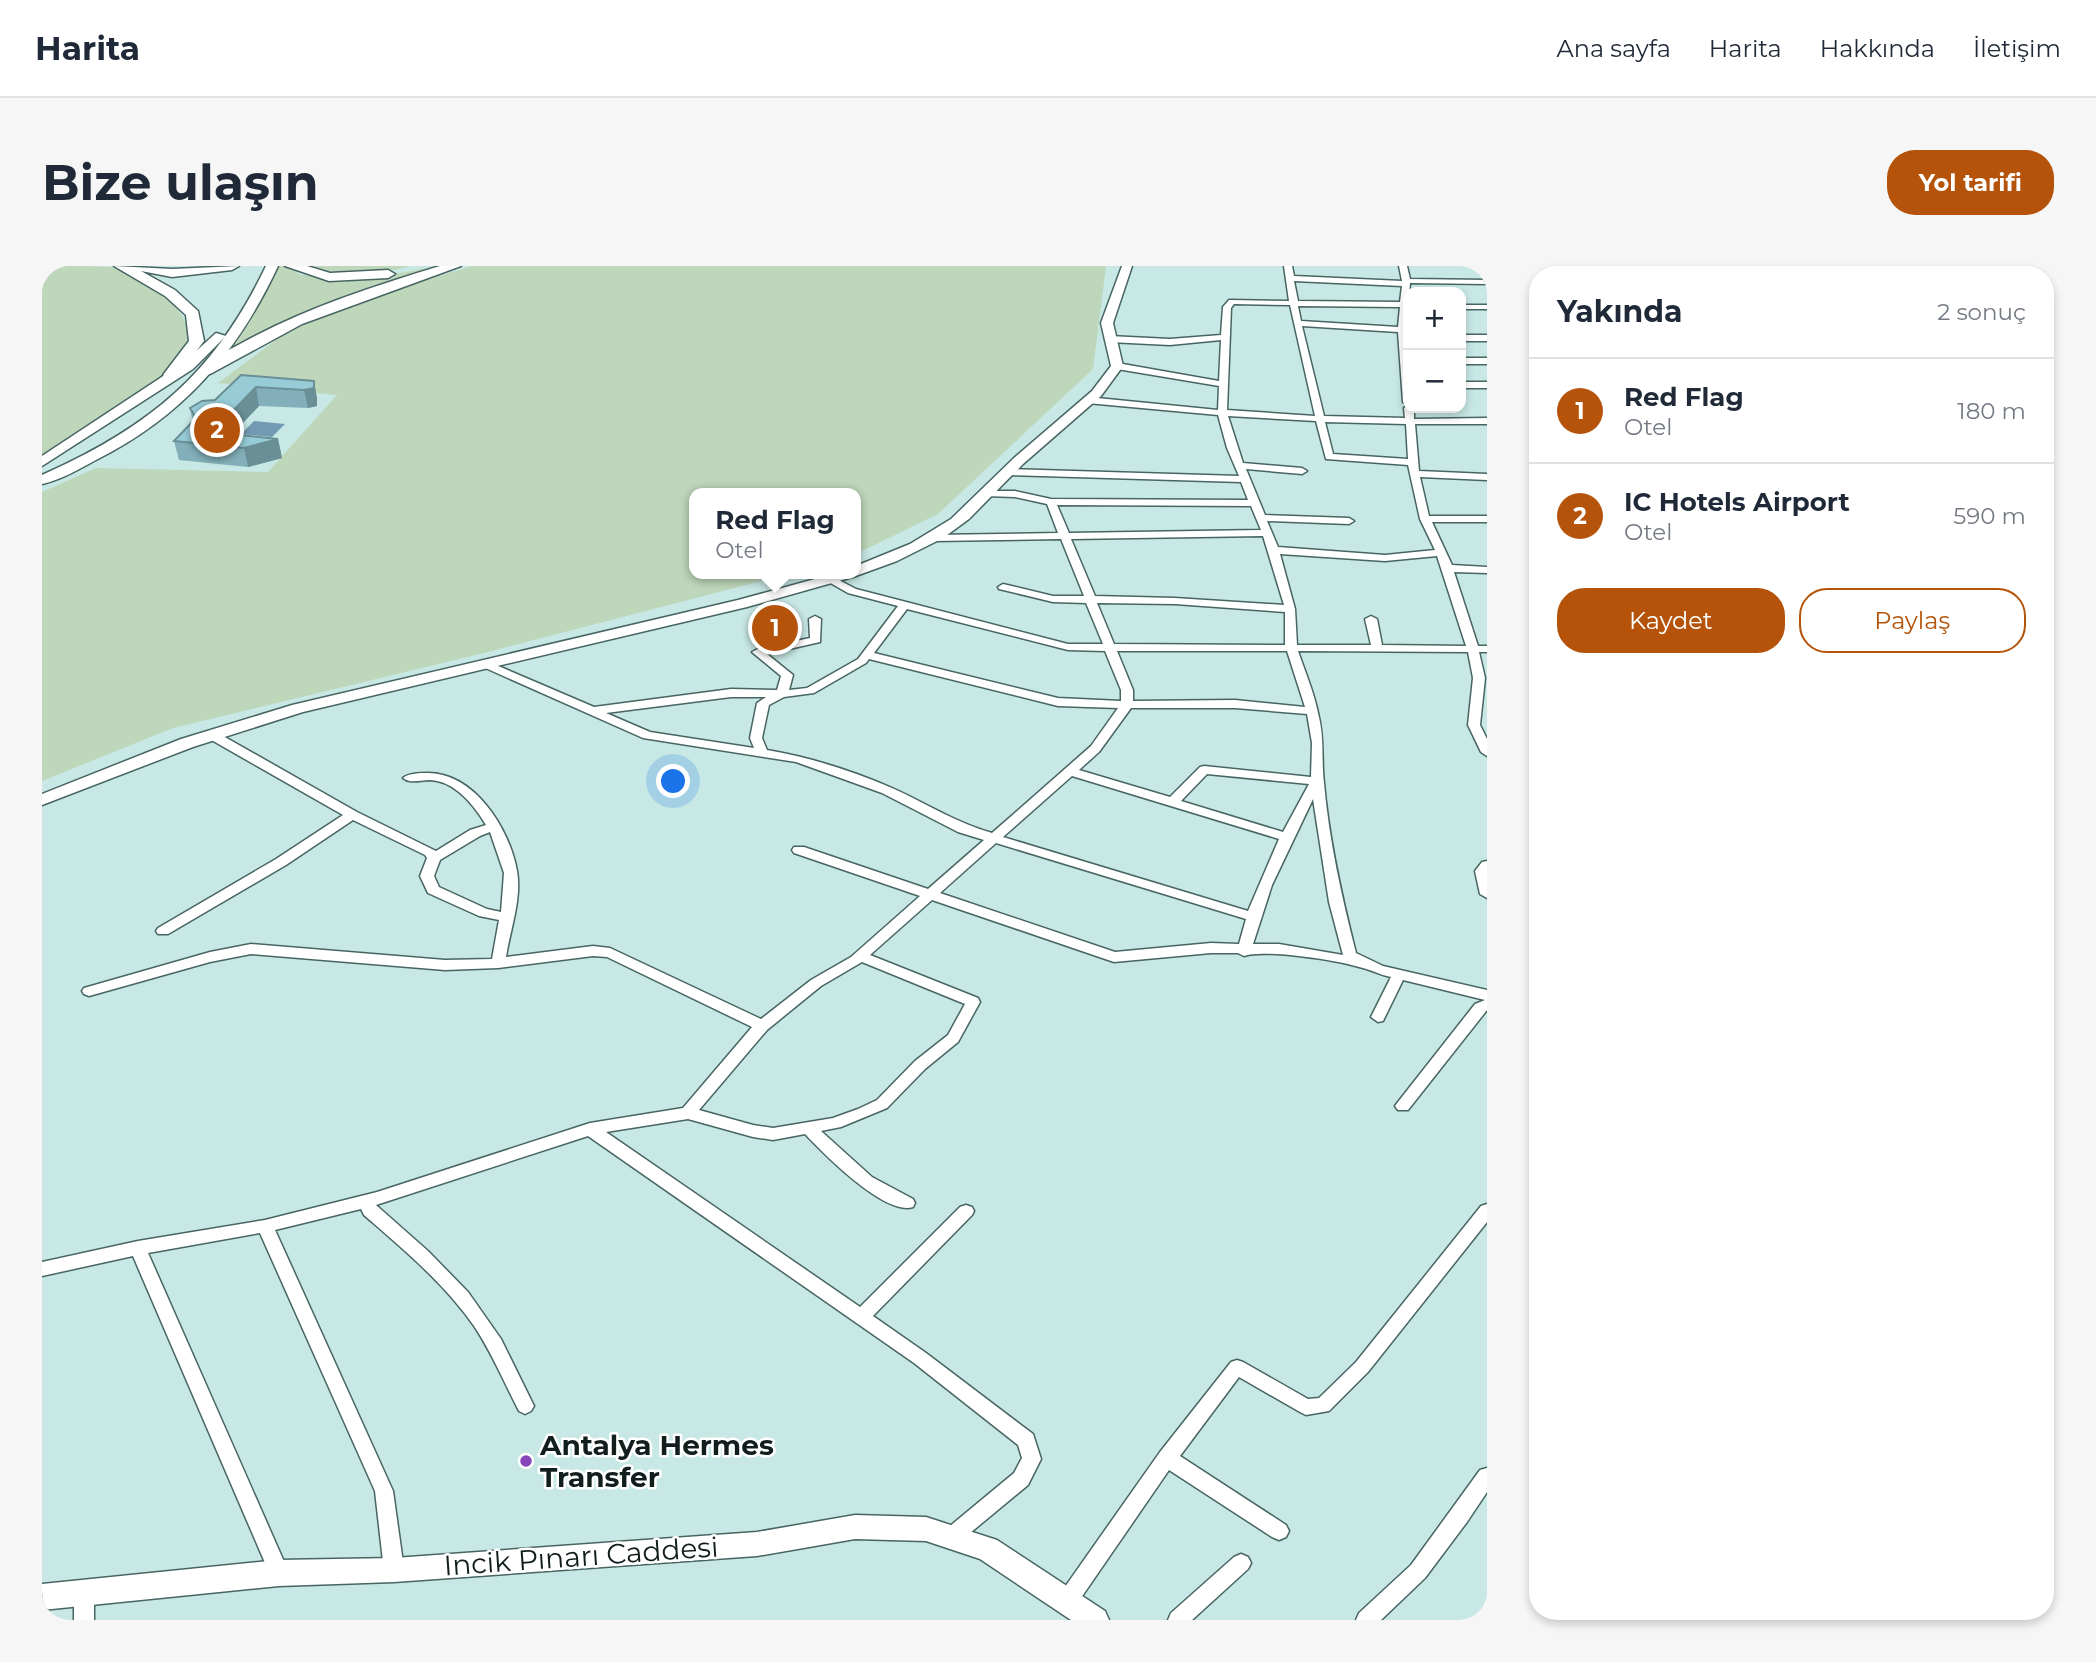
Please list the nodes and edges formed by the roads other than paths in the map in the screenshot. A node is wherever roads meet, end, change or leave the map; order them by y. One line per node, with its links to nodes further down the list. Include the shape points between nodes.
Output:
1 (121, 266): 30 (highway, via 170,292 193,314 197,341)
2 (138, 266): 3 (highway, via 172,273)
3 (232, 266)
4 (257, 266): 30 (main road, via 217,341)
5 (272, 266): 29 (main road, via 240,328)
6 (292, 266): 7 (highway, via 311,274 355,278)
7 (419, 266)
8 (454, 266): 29 (highway, via 297,317)
9 (1128, 266): 25 (street, via 1112,303)
10 (1288, 266): 12 (street)
11 (1403, 266): 13 (street)
12 (1289, 278): 13 (street); 16 (street)
13 (1405, 282): 14 (street); 15 (street)
14 (1487, 282)
15 (1405, 287)
16 (1296, 305): 17 (street); 20 (street); 22 (street, via 1232,302 1227,307)
17 (1403, 305)
18 (1466, 307): 19 (street)
19 (1487, 307)
20 (1297, 323): 21 (street); 38 (street)
21 (1403, 335)
22 (1226, 337): 25 (street, via 1170,342); 31 (street)
23 (1466, 338): 24 (street)
24 (1487, 338)
25 (1109, 339): 28 (street)
26 (1466, 361): 27 (street)
27 (1487, 361)
28 (1117, 366): 31 (street); 34 (street, via 1104,388)
29 (207, 370): 41 (main road)
30 (171, 375): 37 (main road)
31 (1221, 384): 35 (street)
32 (1466, 385): 33 (street)
33 (1487, 385)
34 (1087, 400): 35 (street); 48 (street)
35 (1222, 412): 38 (street); 46 (street)
36 (1409, 413): 40 (street)
37 (113, 416): 41 (main road, via 118,429); 42 (main road)
38 (1319, 417): 40 (street); 45 (street, via 1329,457)
39 (1487, 421): 40 (street)
40 (1410, 423): 45 (street)
41 (136, 433): 43 (main road)
42 (67, 446): 43 (main road, via 100,439 112,443); 44 (main road)
43 (111, 448): 52 (main road)
44 (42, 462)
45 (1413, 462): 49 (street)
46 (1240, 466): 47 (street); 51 (street)
47 (1303, 471)
48 (1006, 472): 51 (street); 53 (street)
49 (1414, 474): 50 (street); 57 (street)
50 (1487, 477)
51 (1245, 479): 55 (street)
52 (42, 480)
53 (988, 494): 54 (street); 62 (street)
54 (1051, 502): 55 (street); 61 (street)
55 (1255, 503): 56 (street)
56 (1261, 517): 59 (street); 60 (street)
57 (1425, 519): 58 (street); 64 (street)
58 (1487, 519)
59 (1349, 521)
60 (1267, 533): 61 (street); 63 (street)
61 (1063, 536): 62 (street); 70 (street)
62 (933, 537): 66 (street)
63 (1273, 550): 64 (street, via 1385,558); 72 (street)
64 (1440, 552): 65 (street)
65 (1448, 568): 67 (street); 78 (street)
66 (861, 569)
67 (1487, 570)
68 (831, 579): 71 (street, via 852,591); 81 (street)
69 (1003, 587): 70 (street, via 1053,599)
70 (1090, 600): 72 (street); 75 (street)
71 (904, 605): 75 (street, via 1055,645); 80 (street)
72 (1290, 609): 76 (street)
73 (815, 619): 82 (street, via 816,640 758,652 787,675)
74 (1371, 619): 77 (street)
75 (1108, 646): 76 (street); 83 (street, via 1127,690)
76 (1291, 646): 77 (street); 85 (street)
77 (1377, 649): 78 (street)
78 (1474, 649): 79 (street); 87 (street, via 1479,678 1474,726)
79 (1487, 649)
80 (866, 655): 82 (street, via 810,691); 83 (street, via 1058,702)
81 (485, 664): 84 (street); 86 (street, via 298,708)
82 (782, 694): 84 (street, via 731,693); 88 (street, via 763,703 756,738)
83 (1128, 705): 85 (street, via 1235,704); 89 (street)
84 (592, 711): 88 (street, via 647,735)
85 (1312, 711): 91 (street, via 1318,743)
86 (212, 735): 92 (street); 94 (street)
87 (1487, 752)
88 (762, 753): 97 (street, via 798,759 886,790 963,829)
89 (1072, 772): 93 (street); 97 (street)
90 (409, 778): 95 (street, via 435,777 457,785)
91 (1317, 781): 93 (street, via 1205,770); 96 (street); 108 (street, via 1336,902 1350,956)
92 (42, 800)
93 (1172, 802): 96 (street)
94 (352, 815): 99 (street); 105 (street)
95 (493, 827): 99 (street); 103 (street, via 511,874)
96 (1286, 837): 104 (street)
97 (994, 839): 102 (street); 104 (street)
98 (799, 850): 102 (street)
99 (434, 858): 103 (street, via 427,876 433,890 485,913)
100 (1487, 865): 101 (street, via 1482,871)
101 (1487, 894)
102 (929, 897): 106 (street, via 1114,957 1211,948); 107 (street)
103 (505, 916): 109 (street)
104 (1251, 916): 106 (street)
105 (163, 931)
106 (1244, 951): 108 (street, via 1301,951)
107 (860, 956): 115 (street, via 808,988); 118 (street, via 973,1002 953,1038 882,1104)
108 (1360, 962): 110 (street)
109 (498, 963): 111 (street, via 364,960 251,949); 115 (street, via 593,951 610,953)
110 (1399, 975): 112 (street); 114 (street)
111 (89, 991)
112 (1487, 995)
113 (1487, 1004): 116 (street)
114 (1378, 1017)
115 (762, 1026): 117 (street)
116 (1403, 1106)
117 (688, 1113): 118 (street, via 752,1131); 119 (street)
118 (809, 1128): 121 (street, via 856,1174)
119 (590, 1129): 120 (street); 127 (street)
120 (366, 1201): 124 (street); 128 (street, via 370,1210 437,1267 474,1308 507,1362)
121 (907, 1203)
122 (966, 1210): 127 (street)
123 (1487, 1210): 129 (street, via 1362,1367 1323,1406 1306,1406 1237,1367)
124 (265, 1226): 125 (street); 134 (street, via 384,1491)
125 (138, 1248): 126 (street); 135 (street)
126 (42, 1269)
127 (861, 1317): 132 (street, via 1026,1440 1032,1459 1021,1479)
128 (525, 1406)
129 (1167, 1458): 131 (street); 137 (street)
130 (1487, 1476): 141 (street, via 1432,1556 1398,1595)
131 (1279, 1531)
132 (951, 1538): 134 (street, Incik Pınarı Caddesi, via 926,1530 855,1527 757,1544); 137 (street, Incik Pınarı Caddesi, via 988,1549)
133 (1241, 1563): 140 (street)
134 (394, 1570): 135 (street, Incik Pınarı Caddesi)
135 (279, 1573): 138 (street, Incik Pınarı Caddesi)
136 (42, 1597): 138 (street, Incik Pınarı Caddesi)
137 (1067, 1601): 139 (street, Incik Pınarı Caddesi)
138 (84, 1607)
139 (1095, 1620)
140 (1178, 1620)
141 (1366, 1620)

